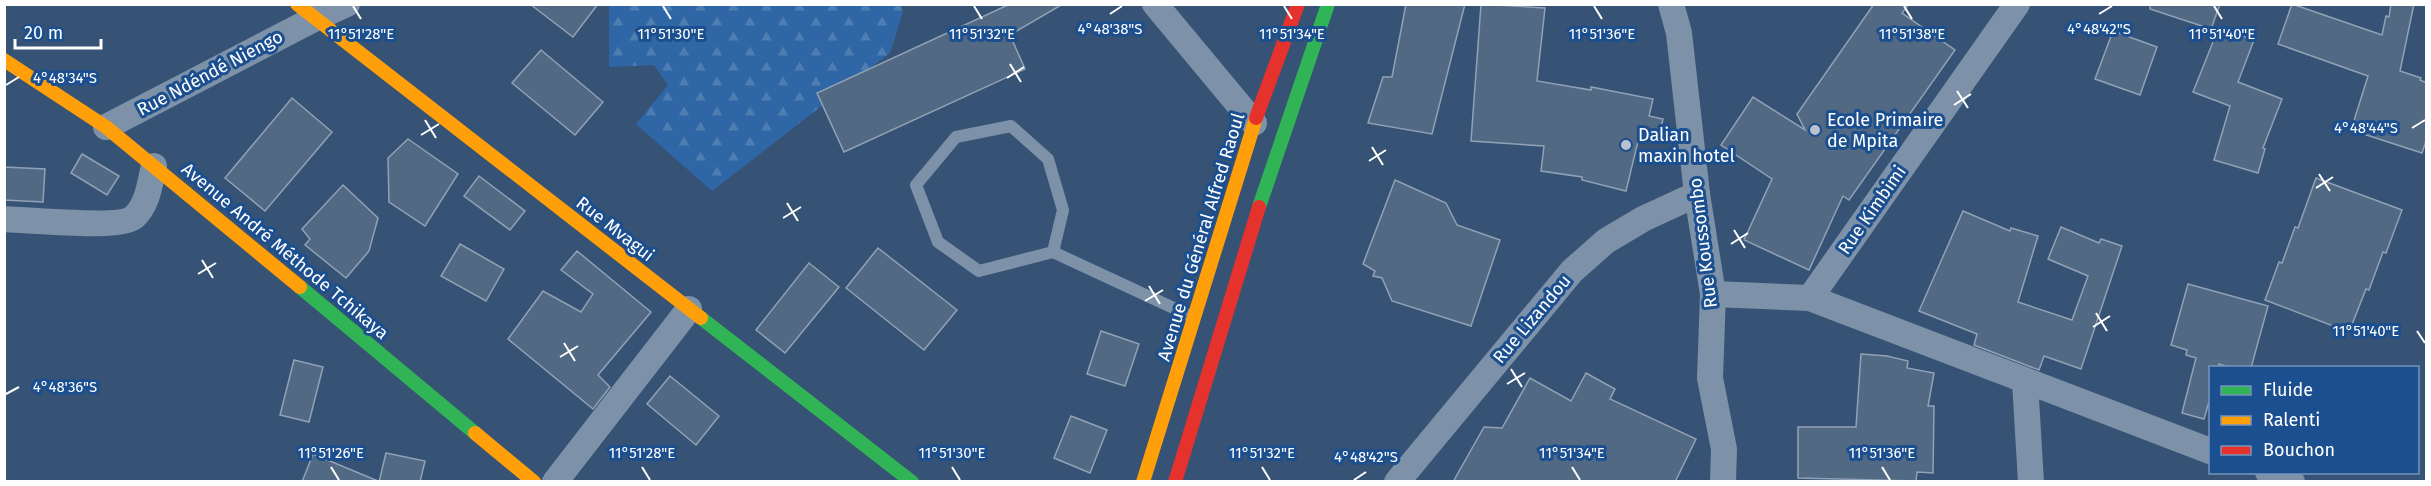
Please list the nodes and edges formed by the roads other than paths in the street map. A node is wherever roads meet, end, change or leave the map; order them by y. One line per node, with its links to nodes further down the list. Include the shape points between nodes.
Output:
1 (347, 4): 7 (street, Rue Ndéndé Niengo)
2 (1155, 4): 9 (street)
3 (1298, 4): 9 (street, Avenue du Général Alfred Raoul)
4 (1328, 4): 26 (street, via 1264,190)
5 (1671, 4): 12 (street, Rue Koussombo, via 1679,33)
6 (2017, 4): 16 (street, Rue Kimbimi)
7 (306, 12): 10 (street, Rue Ndéndé Niengo); 17 (street, Rue Mvagui)
8 (4, 60): 10 (street, Avenue André Méthode Tchikaya)
9 (1254, 123): 18 (street, Avenue du Général Alfred Raoul)
10 (106, 128): 11 (street, Avenue André Méthode Tchikaya)
11 (154, 166): 13 (street, via 144,204 132,220 92,223); 22 (street, Avenue André Méthode Tchikaya)
12 (1698, 194): 15 (street, Rue Koussombo); 27 (street, Rue Lizandou, via 1606,241 1572,272)
13 (4, 219)
14 (1053, 252): 14 (lane, via 1063,210 1048,159 1011,126 956,137 916,185 938,242 979,271); 18 (lane)
15 (1713, 294): 16 (street); 28 (street, Rue Koussombo, via 1710,378 1724,449)
16 (1810, 298): 19 (street)
17 (689, 309): 23 (street); 24 (street, Rue Mvagui)
18 (1194, 318): 25 (street, Avenue du Général Alfred Raoul)
19 (2025, 382): 20 (street); 29 (street)
20 (2209, 450)
21 (2273, 474): 30 (street)
22 (534, 482)
23 (555, 482)
24 (912, 482)
25 (1143, 482)
26 (1174, 482)
27 (1397, 482)
28 (1723, 482)
29 (2031, 482)
30 (2292, 482)

